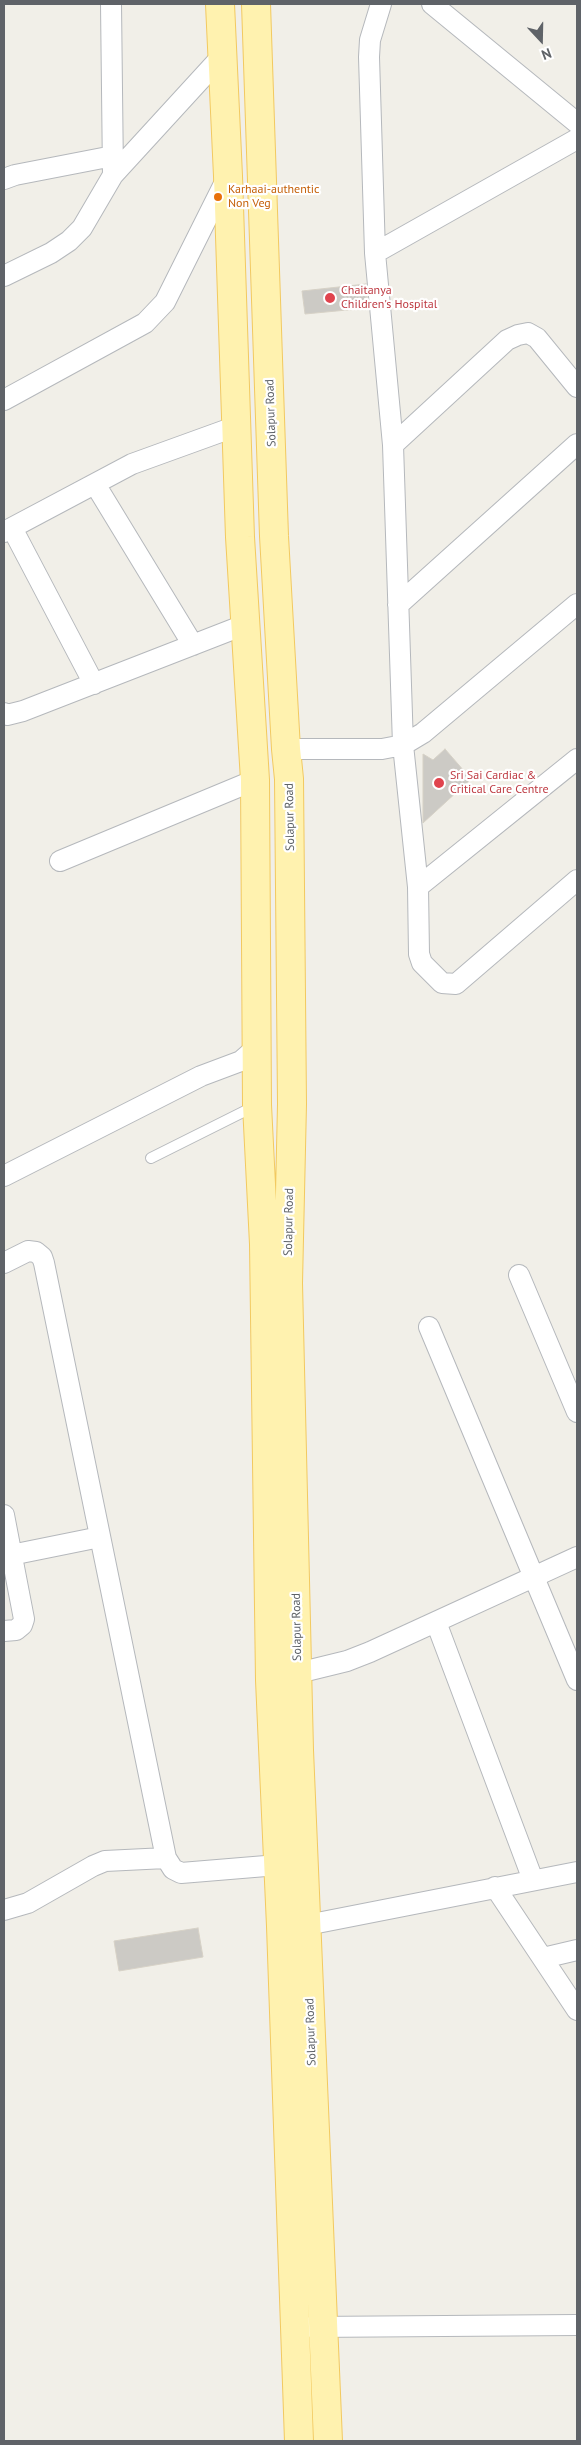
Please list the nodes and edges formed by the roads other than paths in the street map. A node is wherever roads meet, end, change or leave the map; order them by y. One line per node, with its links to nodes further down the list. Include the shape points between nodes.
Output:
1 (111, 4): 9 (street)
2 (220, 4): 6 (main road, Solapur Road)
3 (256, 4): 28 (main road, Solapur Road, via 274,536)
4 (381, 4): 12 (street, via 368,57)
5 (432, 4): 7 (street)
6 (222, 56): 9 (street); 10 (main road, Solapur Road)
7 (577, 122)
8 (577, 139): 12 (street)
9 (113, 165): 11 (street, via 15,175); 13 (street, via 82,228 69,241)
10 (228, 176): 15 (street, via 165,302 145,323); 16 (main road, Solapur Road)
11 (4, 179)
12 (375, 254): 18 (street)
13 (4, 276)
14 (577, 387): 18 (street, via 537,338 528,333 518,335 507,340)
15 (4, 400)
16 (237, 426): 19 (street, via 148,457); 23 (main road, Solapur Road)
17 (577, 444): 22 (street)
18 (393, 446): 22 (street)
19 (95, 484): 20 (street); 24 (street)
20 (8, 530): 25 (street)
21 (577, 604): 27 (street, via 423,733)
22 (398, 605): 27 (street)
23 (244, 625): 24 (street); 30 (main road, Solapur Road)
24 (193, 645): 25 (street)
25 (94, 684): 26 (street, via 23,711)
26 (4, 713)
27 (403, 745): 28 (street, via 382,749); 33 (street)
28 (286, 749): 38 (main road, Solapur Road, via 292,1066)
29 (577, 759): 33 (street)
30 (254, 780): 31 (street); 34 (main road, Solapur Road)
31 (60, 861)
32 (577, 880): 33 (street, via 463,980 450,985 442,983 422,963 419,954)
33 (418, 886)
34 (257, 1047): 35 (main road, Solapur Road); 37 (street, via 241,1061 201,1076)
35 (258, 1105): 36 (lane); 38 (main road, Solapur Road)
36 (151, 1158)
37 (4, 1176)
38 (276, 1244): 41 (main road, Solapur Road)
39 (4, 1263): 45 (street, via 28,1251 42,1257)
40 (519, 1275): 43 (street)
41 (276, 1283): 51 (main road, Solapur Road); 52 (main road, Solapur Road)
42 (429, 1328): 48 (street)
43 (577, 1412)
44 (4, 1515): 46 (street)
45 (100, 1537): 46 (street); 54 (street)
46 (12, 1555): 50 (street, via 24,1619 16,1630)
47 (577, 1557): 48 (street)
48 (534, 1577): 49 (street); 53 (street)
49 (436, 1622): 51 (street, via 348,1661); 57 (street)
50 (4, 1631)
51 (298, 1674): 52 (street, via 298,1678); 60 (main road, Solapur Road, via 298,1750)
52 (270, 1680): 55 (main road, Solapur Road)
53 (577, 1680)
54 (166, 1858): 55 (street, via 173,1869 181,1873); 59 (street, via 105,1861 28,1903)
55 (278, 1865): 65 (main road, Solapur Road)
56 (577, 1872): 57 (street)
57 (533, 1880): 58 (street)
58 (496, 1887): 60 (street); 62 (street)
59 (4, 1910)
60 (307, 1925): 65 (main road, Solapur Road)
61 (577, 1950): 62 (street)
62 (543, 1958): 63 (street)
63 (577, 2010)
64 (577, 2325): 65 (street)
65 (309, 2327): 66 (main road, Solapur Road); 67 (main road, Solapur Road)
66 (299, 2441)
67 (328, 2441)

